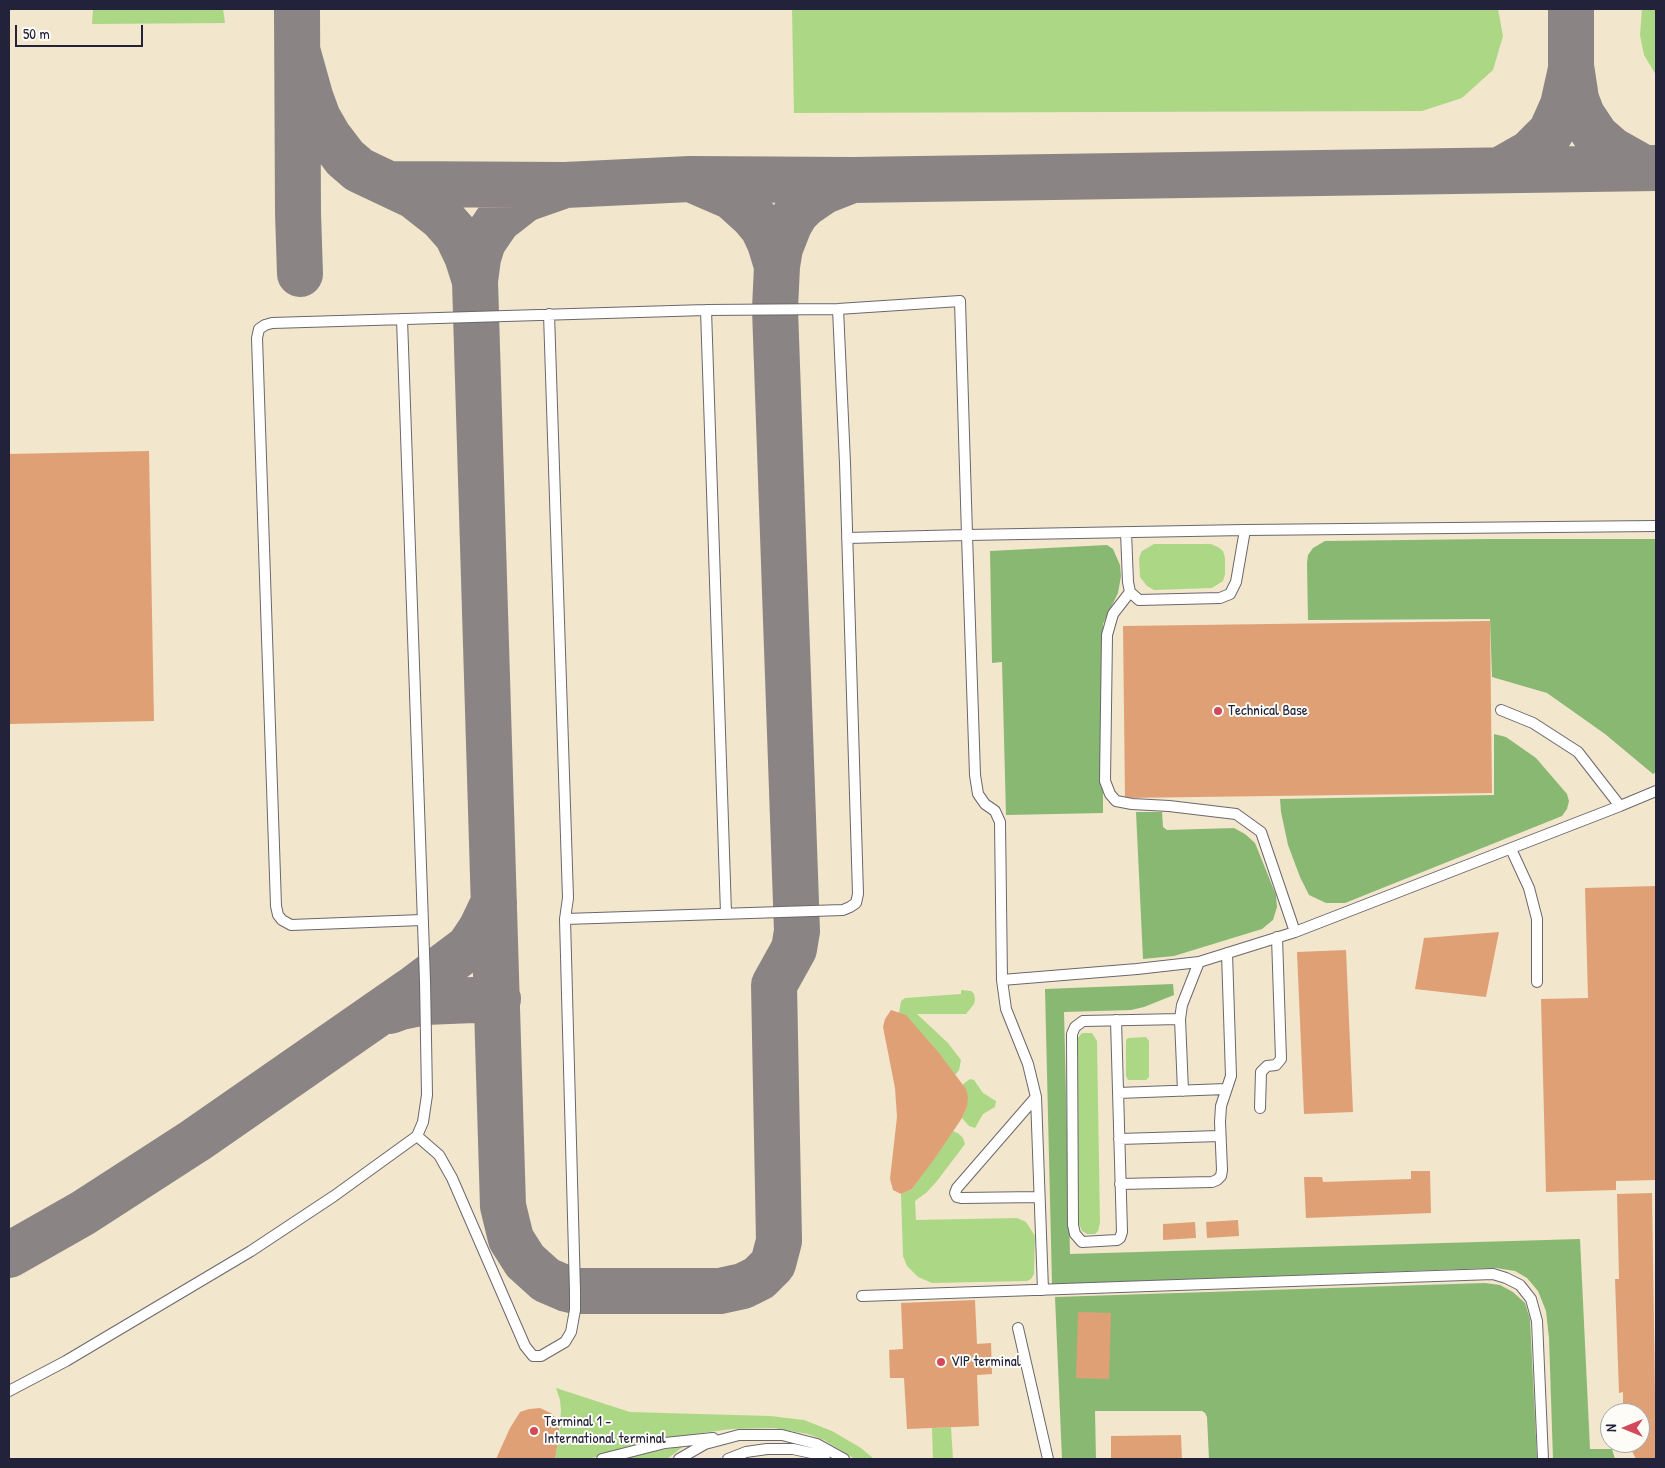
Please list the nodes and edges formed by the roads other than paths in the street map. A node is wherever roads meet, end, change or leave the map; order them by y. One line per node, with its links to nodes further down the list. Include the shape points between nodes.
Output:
1 (838, 309): 2 (lane); 8 (lane, via 960,301); 9 (lane)
2 (706, 310): 3 (lane); 15 (lane)
3 (549, 314): 4 (lane); 16 (lane, via 568,888)
4 (402, 319): 17 (lane); 17 (lane, via 265,325 259,329 257,358 278,915 291,925)
5 (1656, 526): 6 (lane)
6 (1245, 530): 7 (lane); 10 (lane, via 1236,582 1230,594 1220,598 1139,600)
7 (1126, 532): 8 (lane); 10 (lane)
8 (967, 535): 9 (lane); 22 (lane, via 975,775 978,794 995,811 1000,822)
9 (847, 538): 15 (lane, via 856,903 843,910)
10 (1130, 592): 18 (lane, via 1113,614 1107,635 1105,781 1110,794 1116,801 1132,804 1236,814 1261,832)
11 (1500, 710): 13 (lane, via 1533,723 1578,752)
12 (1656, 791): 13 (lane)
13 (1620, 806): 14 (lane)
14 (1511, 848): 18 (lane); 23 (lane, via 1529,888 1537,919)
15 (726, 913): 16 (lane)
16 (565, 919): 31 (lane, via 575,1291 571,1332 565,1342 541,1356 534,1356 525,1346 452,1178 438,1155)
17 (422, 920): 31 (lane, via 427,1095 424,1122)
18 (1295, 932): 19 (lane)
19 (1277, 937): 20 (lane); 30 (lane, via 1281,1059 1261,1072)
20 (1227, 953): 21 (lane); 26 (lane, via 1231,1076)
21 (1199, 962): 22 (lane); 24 (lane, via 1182,1005)
22 (1002, 980): 29 (lane, via 1006,1008 1028,1064)
23 (1538, 982)
24 (1180, 1019): 25 (lane); 27 (lane)
25 (1116, 1020): 28 (lane); 34 (lane, via 1083,1021 1075,1026 1072,1034 1073,1225 1082,1242 1120,1238)
26 (1226, 1090): 27 (lane); 32 (lane, via 1221,1106)
27 (1183, 1091): 28 (lane)
28 (1118, 1093): 33 (lane)
29 (1036, 1097): 35 (lane); 35 (lane, via 955,1193 961,1198)
30 (1260, 1108)
31 (417, 1136): 39 (lane, via 251,1251 74,1356)
32 (1220, 1136): 33 (lane); 34 (lane, via 1222,1170 1217,1180)
33 (1119, 1139): 34 (lane)
34 (1120, 1184)
35 (1040, 1197): 36 (lane)
36 (1043, 1290): 37 (lane); 47 (lane, via 1454,1275 1493,1274 1506,1278 1520,1285 1531,1299 1538,1321)
37 (862, 1296)
38 (1018, 1328): 46 (lane)
39 (9, 1390)
40 (739, 1435): 41 (lane, via 664,1443); 42 (lane, via 705,1444); 45 (lane, via 782,1435 818,1444)
41 (602, 1459)
42 (679, 1459)
43 (728, 1459): 44 (lane, via 746,1452 793,1449)
44 (825, 1459)
45 (844, 1459)
46 (1048, 1459)
47 (1543, 1459)

